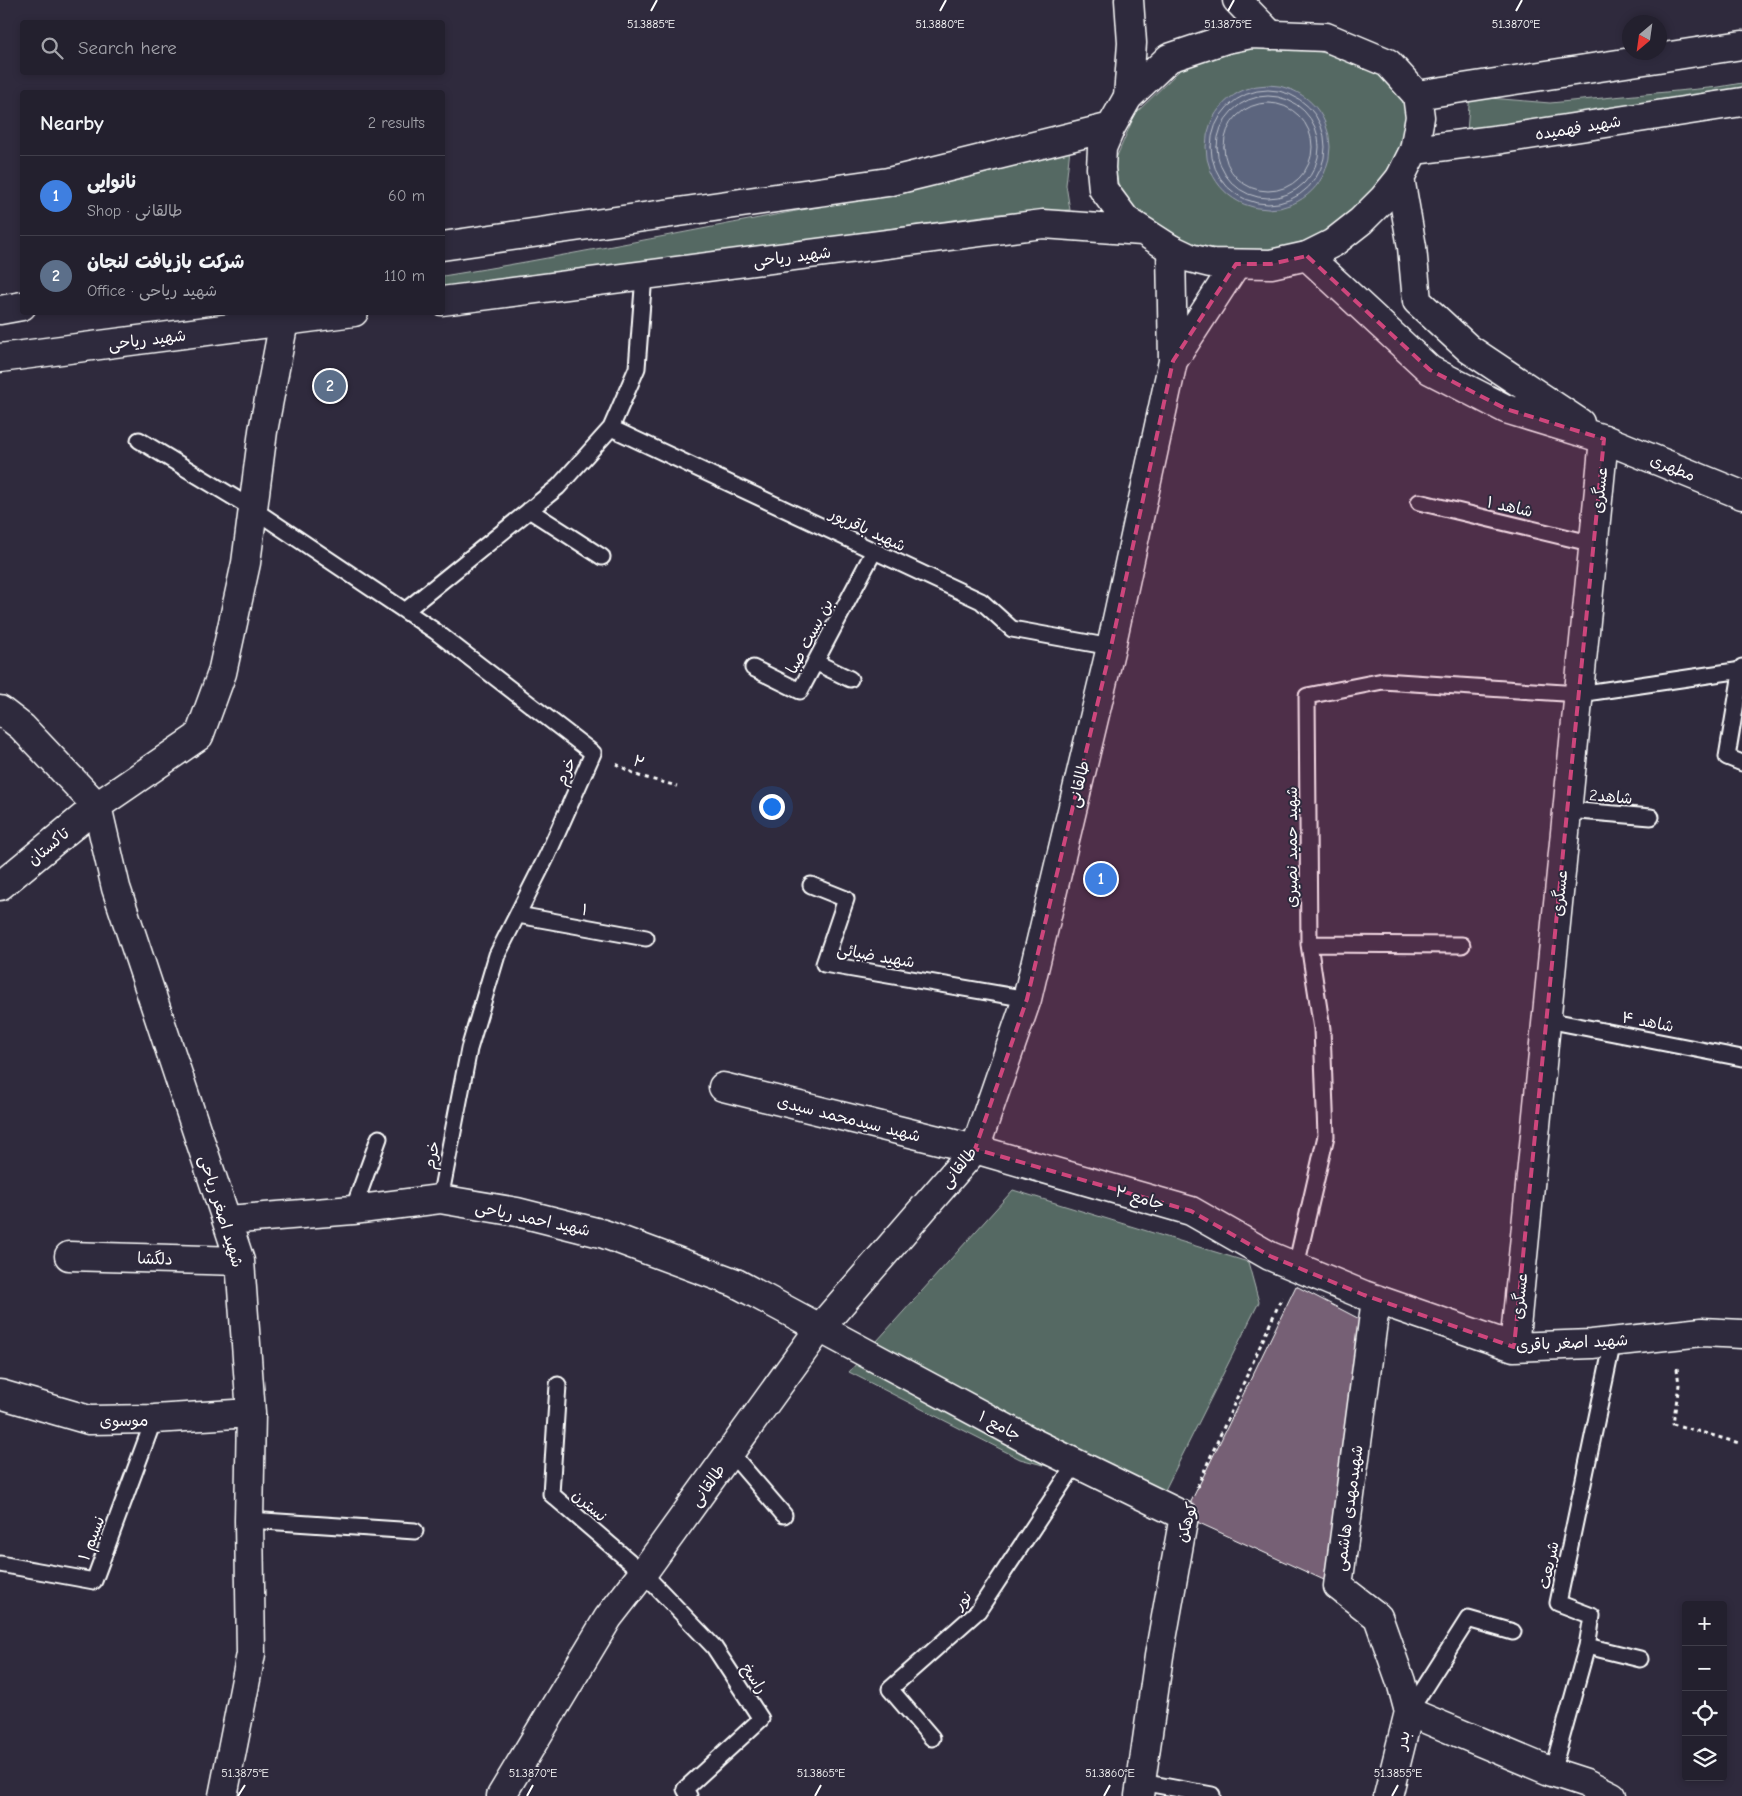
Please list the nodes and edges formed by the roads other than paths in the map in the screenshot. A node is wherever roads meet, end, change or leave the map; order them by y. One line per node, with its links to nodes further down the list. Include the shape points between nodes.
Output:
1 (1129, 0): 6 (street, via 1132,43)
2 (1237, 0): 3 (street)
3 (1272, 35): 5 (street, via 1326,37 1388,63); 6 (street, via 1251,34 1169,58)
4 (1742, 45): 5 (street)
5 (1417, 95): 9 (street, via 1420,117)
6 (1128, 97): 8 (street)
7 (1742, 102): 9 (street, شهید فهمیده)
8 (1111, 126): 11 (street, via 1102,148 1103,189 1126,220); 12 (street, via 888,182)
9 (1414, 150): 10 (street)
10 (1400, 178): 14 (street, via 1361,221 1333,243); 25 (street, via 1417,301 1469,349)
11 (1142, 231): 13 (street); 16 (street, شهید ریاحی, via 1043,224)
12 (445, 246)
13 (1170, 249): 15 (street, via 1210,263); 23 (street)
14 (1307, 256): 15 (street, via 1271,264); 25 (street, via 1430,370 1506,409)
15 (1236, 264): 23 (street)
16 (644, 275): 17 (street, شهید ریاحی); 24 (lane, via 637,368)
17 (445, 301)
18 (20, 306): 19 (street)
19 (0, 310)
20 (333, 315): 21 (street, شهید ریاحی)
21 (284, 322): 22 (street, شهید ریاحی); 29 (street, تاکستان, via 263,431)
22 (0, 358)
23 (1172, 361): 35 (street, طالقانی)
24 (611, 428): 30 (lane, via 558,487); 32 (lane, شهید باقرپور)
25 (1604, 439): 27 (street, مطهری); 31 (street, عسگری)
26 (139, 440): 29 (lane, خرم)
27 (1742, 495)
28 (1419, 502): 31 (lane, شاهد ۱)
29 (253, 509): 34 (lane, خرم); 43 (street, تاکستان, via 246,563 222,673 199,736)
30 (529, 510): 33 (lane); 34 (lane)
31 (1594, 544): 40 (street, عسگری)
32 (874, 551): 35 (lane, شهید باقرپور, via 982,601 1012,629); 36 (lane, بن بست صبا)
33 (602, 557)
34 (405, 611): 48 (lane, خرم, via 593,753)
35 (1111, 647): 52 (street, طالقانی)
36 (815, 662): 37 (lane, بن بست صبا, via 800,691); 39 (lane)
37 (753, 668)
38 (1742, 669): 40 (lane); 42 (lane, via 1727,757)
39 (850, 678)
40 (1579, 694): 44 (street, عسگری); 50 (lane, شهید حمید نصیری, via 1383,681 1307,696)
41 (0, 710): 43 (street, via 22,726)
42 (1742, 763)
43 (97, 806): 47 (street, تاکستان); 60 (street, شهید اصغر ریاحی, via 116,888)
44 (1567, 810): 45 (lane, شاهد2); 53 (street, عسگری)
45 (1651, 817)
46 (811, 885): 52 (lane, شهید ضیائی, via 846,899 824,964)
47 (0, 886)
48 (518, 914): 49 (lane, ۱); 58 (lane, خرم, via 497,955 469,1049)
49 (646, 938)
50 (1309, 944): 51 (lane); 63 (lane, شهید حمید نصیری, via 1322,1029 1326,1136)
51 (1462, 945)
52 (1027, 999): 57 (street, طالقانی)
53 (1546, 1020): 54 (lane, شاهد ۴); 68 (street, عسگری)
54 (1742, 1058)
55 (723, 1088): 57 (street, شهید سیدمحمد سیدی)
56 (379, 1138): 59 (lane)
57 (975, 1149): 63 (street, جامع ۲, via 1191,1211 1270,1256); 65 (street, طالقانی)
58 (440, 1199): 59 (street, شهید احمد ریاحی); 65 (street, شهید احمد ریاحی, via 517,1212 604,1234 736,1283)
59 (353, 1210): 60 (street, شهید احمد ریاحی)
60 (227, 1220): 62 (street, شهید اصغر ریاحی)
61 (69, 1256): 62 (street, دلگشا)
62 (240, 1261): 71 (street, شهید اصغر ریاحی)
63 (1296, 1266): 64 (street, شهید اصغر باقری)
64 (1376, 1299): 68 (street, شهید اصغر باقری); 84 (street, شهیدمهدی هاشمی, via 1338,1586 1378,1617)
65 (819, 1329): 73 (street, طالقانی); 74 (street, جامع ۱)
66 (1742, 1334): 67 (street, شهید اصغر باقری, via 1702,1332)
67 (1613, 1342): 68 (street, شهید اصغر باقری); 82 (lane, شریعت, via 1558,1603 1592,1616)
68 (1514, 1347)
69 (558, 1385): 80 (lane, نسترن, via 551,1494)
70 (0, 1394): 72 (street, موسوی, via 89,1420)
71 (251, 1413): 72 (street, موسوی); 77 (street, شهید اصغر ریاحی)
72 (154, 1419): 79 (lane, نسیم ۱, via 94,1581)
73 (730, 1452): 75 (lane); 80 (street, طالقانی)
74 (1076, 1463): 76 (street, جامع ۱); 85 (lane, نور, via 978,1611 890,1689)
75 (784, 1515)
76 (1184, 1516): 87 (street, کوهکن)
77 (248, 1520): 78 (lane); 89 (street, شهید اصغر ریاحی, via 250,1654)
78 (415, 1531)
79 (0, 1564)
80 (643, 1574): 90 (street, طالقانی, via 608,1618); 91 (lane, راسخ, via 714,1647 761,1720 685,1789)
81 (1513, 1632): 84 (lane, via 1468,1619)
82 (1587, 1646): 83 (lane); 86 (lane, شریعت)
83 (1640, 1659)
84 (1409, 1712): 86 (street); 92 (street, بدر)
85 (932, 1738)
86 (1552, 1772): 93 (street)
87 (1140, 1789): 88 (lane)
88 (1212, 1795)
89 (223, 1796)
90 (501, 1796)
91 (690, 1796)
92 (1388, 1796)
93 (1612, 1796)

